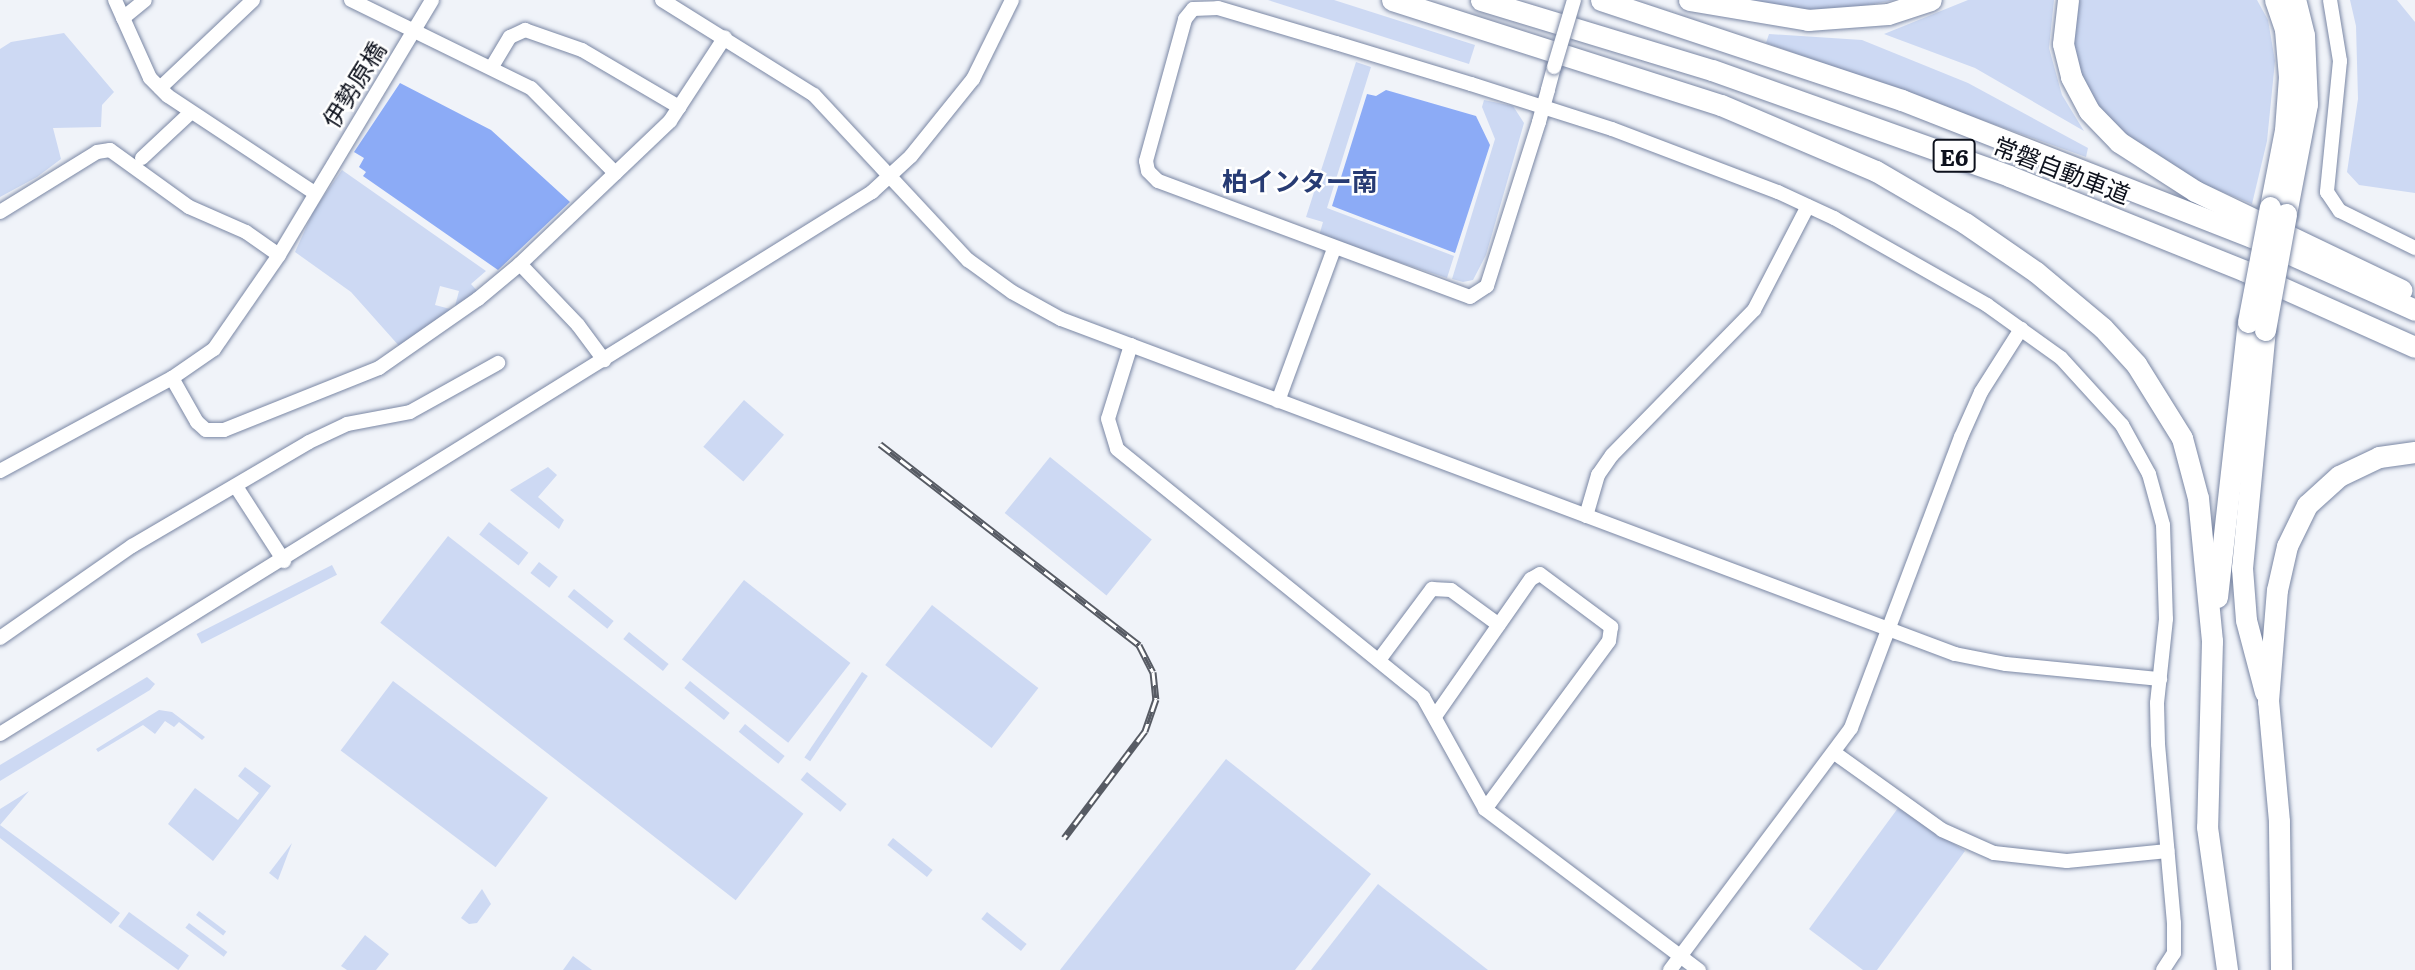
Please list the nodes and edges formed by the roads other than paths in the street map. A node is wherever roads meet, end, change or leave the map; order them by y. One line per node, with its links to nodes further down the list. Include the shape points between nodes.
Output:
1 (115, 0): 18 (street)
2 (145, 0): 18 (street)
3 (253, 0): 22 (street)
4 (351, 0): 19 (street)
5 (432, 0): 19 (street, 伊勢原橋)
6 (662, 0): 20 (street)
7 (1012, 0): 28 (street, via 973,79)
8 (1392, 0): 55 (highway, via 1779,127 1921,195 2036,272 2103,328 2136,364 2182,438 2198,498)
9 (1480, 0): 42 (highway, 常磐自動車道 / E6, via 1712,70 2009,176 2221,261)
10 (1574, 0): 24 (street, bridge)
11 (1601, 0): 38 (highway, 常磐自動車道 / E6, via 1915,105 2241,232)
12 (1689, 0): 13 (highway, via 1808,20 1888,14)
13 (1931, 0)
14 (2068, 0): 37 (highway, via 2063,44 2071,77 2089,111 2119,142 2194,191)
15 (2275, 0): 31 (highway, via 2285,29 2289,77)
16 (2295, 0): 31 (highway, via 2304,35 2306,104)
17 (2330, 0): 34 (street, via 2340,61 2326,179 2333,203 2356,221)
18 (123, 18): 22 (street, via 150,78)
19 (414, 29): 21 (street); 29 (street, 伊勢原橋)
20 (725, 37): 23 (street); 28 (street, via 814,95)
21 (493, 65): 23 (street, via 510,37 525,30 582,50); 27 (street, via 531,88)
22 (160, 88): 25 (street)
23 (679, 107): 27 (street)
24 (1543, 107): 30 (street, via 1612,129); 33 (street, via 1488,286 1479,294 1452,292); 33 (street, via 1218,8 1193,9 1185,19 1174,58 1146,161 1148,171 1158,181)
25 (189, 114): 26 (street); 29 (street)
26 (142, 158)
27 (615, 173): 36 (street)
28 (892, 174): 41 (street, via 951,243 989,276 1061,319); 43 (street, via 846,210)
29 (313, 192): 35 (street, 伊勢原橋)
30 (1808, 206): 40 (street, via 1893,251); 50 (street, via 1754,310 1612,454 1598,475)
31 (2278, 210): 39 (highway, bridge)
32 (0, 212): 35 (street, via 97,152 110,150 189,207 246,232)
33 (1334, 248): 46 (street)
34 (2415, 248)
35 (279, 255): 45 (street, 伊勢原橋, via 214,349)
36 (520, 264): 43 (street); 45 (street, via 379,368 223,430 206,430 198,422)
37 (2415, 297)
38 (2415, 310)
39 (2257, 326): 55 (highway); 58 (highway, via 2242,568 2246,620)
40 (2021, 329): 53 (street, via 1981,392 1961,437); 57 (street, via 2071,367 2106,403 2149,474 2163,525 2167,573)
41 (1131, 345): 46 (street); 56 (street, via 1108,419 1117,449)
42 (2415, 347)
43 (604, 360): 51 (street)
44 (498, 363): 49 (street, via 450,394 410,412 347,424 309,442)
45 (172, 378): 48 (street, 伊勢原橋)
46 (1278, 401): 50 (street)
47 (2415, 452): 58 (highway, via 2379,457 2339,476 2308,505 2295,525 2277,590)
48 (0, 471)
49 (237, 488): 51 (street); 54 (street, via 132,546)
50 (1586, 516): 53 (street)
51 (284, 561): 60 (street)
52 (1499, 625): 56 (street, via 1451,590 1432,590); 59 (street); 62 (street, via 1531,579 1540,574 1607,622 1612,632)
53 (1889, 630): 57 (street, via 1955,654 2006,664); 61 (street, via 1860,712)
54 (0, 638)
55 (2212, 641): 68 (highway, via 2207,827)
56 (1379, 660): 59 (street, via 1423,697)
57 (2160, 679): 63 (street, via 2158,744)
58 (2268, 701): 69 (highway, via 2279,821)
59 (1436, 715): 62 (street, via 1466,783)
60 (0, 734)
61 (1836, 754): 63 (street, via 1942,830 1994,853 2067,862); 64 (street)
62 (1485, 809): 64 (street)
63 (2168, 851): 65 (street, via 2174,923 2174,953)
64 (1680, 956): 66 (street); 67 (street)
65 (2168, 969)
66 (1670, 970)
67 (1699, 970)
68 (2227, 970)
69 (2281, 970)

